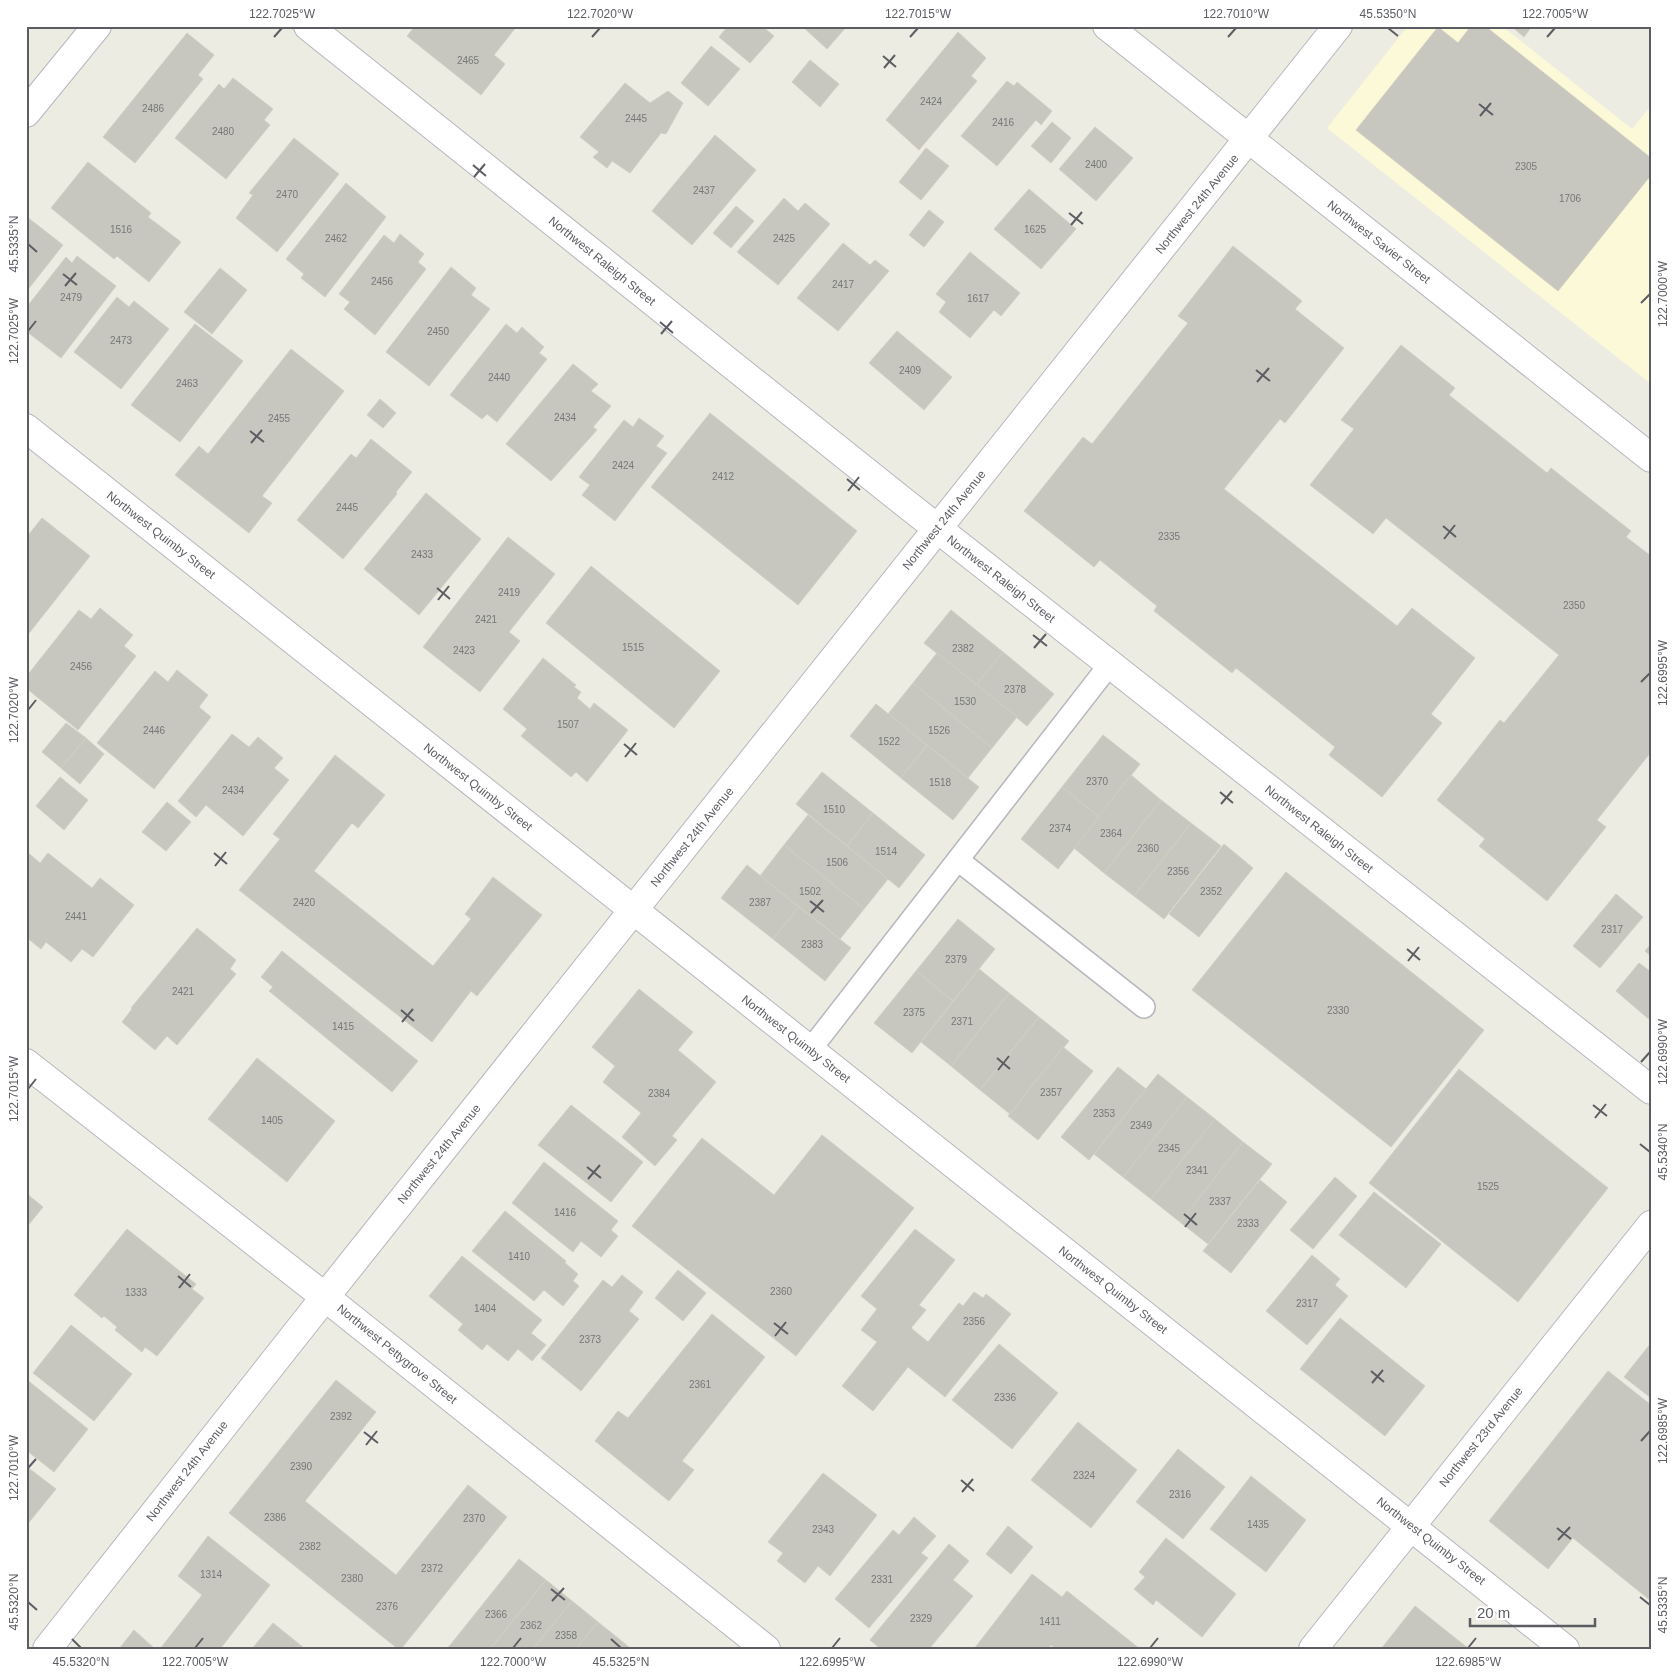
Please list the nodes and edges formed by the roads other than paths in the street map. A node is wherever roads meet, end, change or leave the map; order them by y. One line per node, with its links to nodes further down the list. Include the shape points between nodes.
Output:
1 (97, 26): 5 (street)
2 (308, 26): 9 (street, Northwest Raleigh Street)
3 (1107, 26): 6 (street, Northwest Savier Street)
4 (1338, 26): 6 (street, Northwest 24th Avenue)
5 (26, 114)
6 (1249, 138): 8 (street, Northwest Savier Street); 9 (street, Northwest 24th Avenue)
7 (26, 428): 12 (street, Northwest Quimby Street)
8 (1651, 458)
9 (937, 528): 10 (street, Northwest Raleigh Street); 12 (street, Northwest 24th Avenue)
10 (1110, 664): 11 (lane); 16 (street, Northwest Raleigh Street)
11 (958, 860): 13 (lane); 14 (lane)
12 (634, 910): 14 (street, Northwest Quimby Street); 18 (street, Northwest 24th Avenue)
13 (1144, 1007)
14 (810, 1050): 19 (street, Northwest Quimby Street)
15 (26, 1063): 18 (street, Northwest Pettygrove Street)
16 (1651, 1090)
17 (1651, 1225): 19 (street, Northwest 23rd Avenue)
18 (325, 1297): 20 (street, Northwest 24th Avenue); 21 (street, Northwest Pettygrove Street)
19 (1411, 1525): 22 (street, Northwest 23rd Avenue); 23 (street, Northwest Quimby Street)
20 (47, 1649)
21 (766, 1649)
22 (1313, 1649)
23 (1565, 1649)

